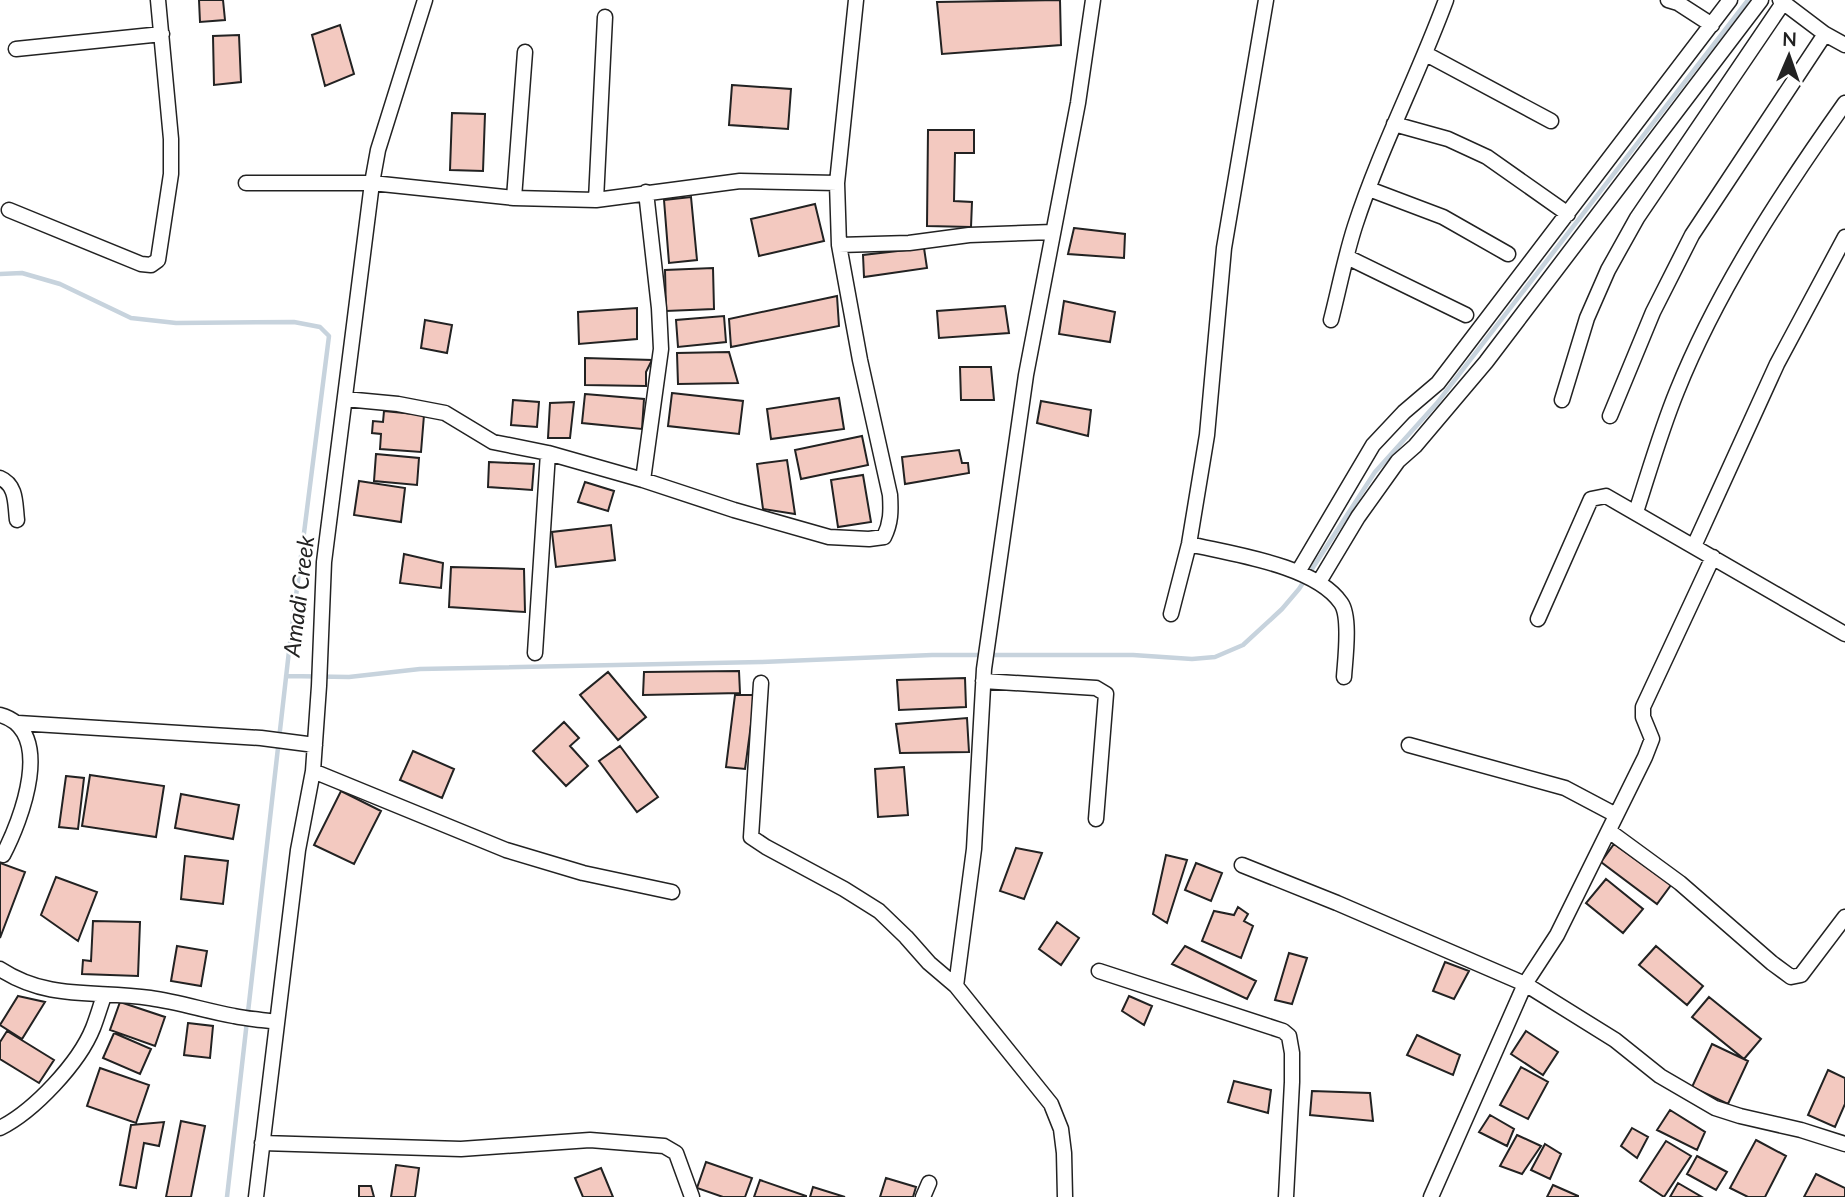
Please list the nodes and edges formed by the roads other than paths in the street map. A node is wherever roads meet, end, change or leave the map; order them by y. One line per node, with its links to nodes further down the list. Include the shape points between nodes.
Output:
1 (158, 0): 13 (street)
2 (425, 0): 23 (street)
3 (856, 0): 24 (street)
4 (1093, 0): 31 (street)
5 (1266, 0): 46 (street, via 1224,248 1207,435)
6 (1446, 0): 18 (street)
7 (1668, 0): 12 (street)
8 (1730, 0): 12 (street)
9 (1760, 0): 50 (street, via 1486,362 1398,461)
10 (1781, 2): 14 (street); 39 (street, via 1608,270 1587,318)
11 (605, 17): 28 (street)
12 (1712, 25): 30 (street)
13 (162, 34): 16 (street); 29 (street, via 171,174 156,263 141,264)
14 (1825, 34): 15 (street); 40 (street, via 1692,235 1653,312)
15 (1845, 45)
16 (16, 48)
17 (525, 52): 27 (street)
18 (1426, 54): 20 (street); 21 (street)
19 (1845, 103): 44 (street, via 1770,211 1720,300 1676,391)
20 (1551, 121)
21 (1394, 124): 25 (street); 30 (street, via 1448,139 1487,157)
22 (246, 183): 23 (street)
23 (372, 183): 27 (street); 38 (street)
24 (837, 183): 26 (street, via 740,181); 33 (street)
25 (1369, 189): 34 (street, via 1443,217); 35 (street)
26 (646, 192): 28 (street); 43 (street, via 661,349)
27 (514, 198): 28 (street)
28 (596, 200)
29 (9, 210)
30 (1568, 214): 49 (street, via 1438,383 1373,445)
31 (1053, 232): 33 (street); 55 (street, via 1026,375)
32 (1845, 237): 47 (street, via 1777,364)
33 (839, 245): 43 (street, via 890,495 891,515 884,537 829,537)
34 (1508, 254)
35 (1347, 257): 36 (street); 37 (street)
36 (1466, 315)
37 (1331, 320)
38 (345, 399): 41 (street, via 445,413 494,442); 60 (street, via 324,562 319,686)
39 (1562, 400)
40 (1610, 416)
41 (548, 453): 43 (street); 54 (street)
42 (0, 478): 45 (street, via 8,481 14,492)
43 (643, 480)
44 (1636, 512): 47 (street); 52 (street, via 1606,496 1591,499)
45 (17, 520)
46 (1189, 544): 49 (street); 51 (street)
47 (1694, 546): 48 (street)
48 (1713, 557): 53 (street); 63 (street, via 1643,707 1652,738)
49 (1298, 572): 50 (street)
50 (1319, 582): 56 (street, via 1342,604)
51 (1171, 614)
52 (1538, 619)
53 (1845, 634)
54 (535, 653)
55 (984, 675): 64 (street, via 1096,688 1106,694); 73 (street, via 974,849)
56 (1344, 677)
57 (761, 682): 73 (street, via 751,837 879,911)
58 (0, 715): 59 (street)
59 (18, 723): 60 (street); 66 (street, via 30,753 30,774 22,814)
60 (307, 744): 62 (street)
61 (1409, 745): 63 (street, via 1565,788)
62 (313, 771): 68 (street, via 506,850); 75 (street, via 298,850)
63 (1616, 815): 65 (street)
64 (1096, 819)
65 (1609, 831): 69 (street, via 1680,883 1791,976 1801,975); 72 (street, via 1558,935)
66 (3, 855)
67 (1242, 865): 72 (street)
68 (672, 892)
69 (1845, 917)
70 (0, 969): 74 (street, via 34,987)
71 (1098, 971): 82 (street, via 1289,1036 1292,1082)
72 (1525, 984): 78 (street, via 1715,1108); 83 (street)
73 (956, 986): 81 (street, via 1051,1104 1062,1141)
74 (104, 996): 75 (street, via 148,998); 76 (street, via 93,1030 70,1065 25,1112)
75 (277, 1022): 77 (street)
76 (0, 1128)
77 (262, 1143): 79 (street); 80 (street, via 461,1149 590,1140 664,1146 676,1153)
78 (1845, 1144)
79 (256, 1197)
80 (692, 1197)
81 (1065, 1197)
82 (1286, 1197)
83 (1431, 1197)

